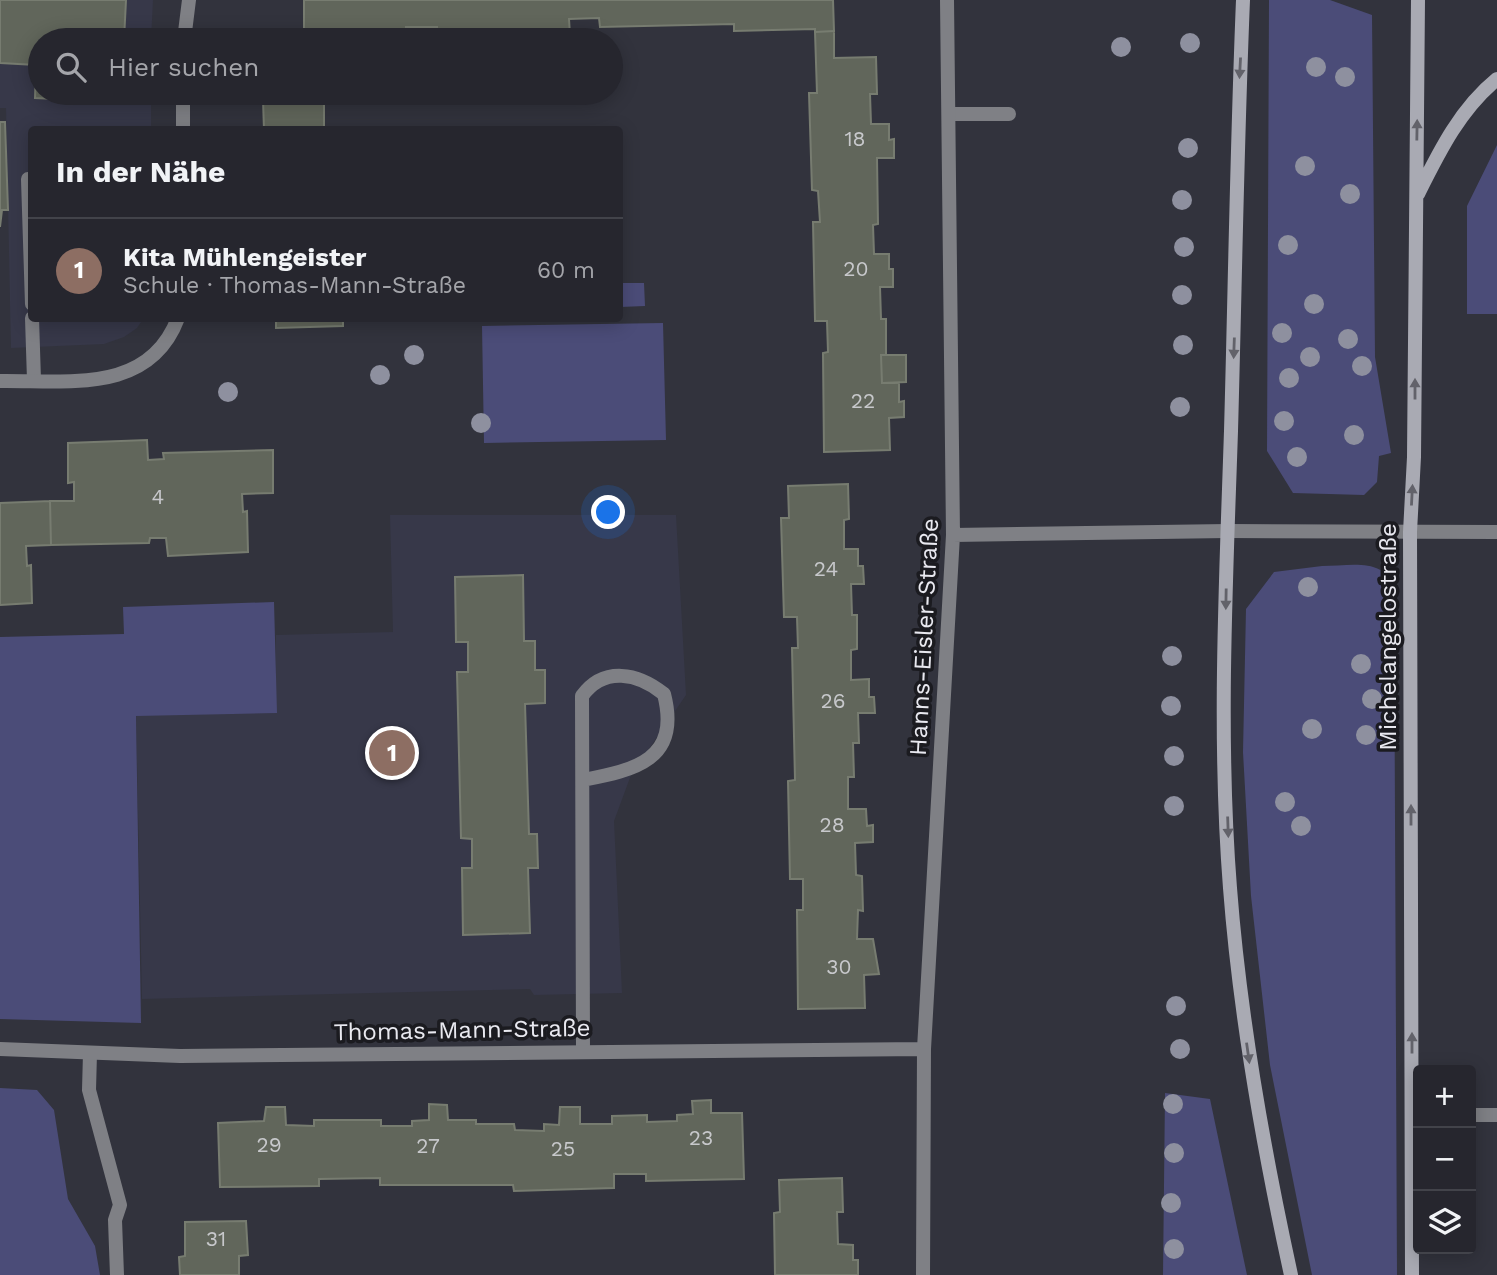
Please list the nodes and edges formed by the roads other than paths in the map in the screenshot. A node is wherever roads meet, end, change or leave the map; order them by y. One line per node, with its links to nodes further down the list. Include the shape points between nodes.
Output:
1 (189, 0): 5 (street)
2 (947, 0): 8 (street, Hanns-Eisler-Straße)
3 (1243, 0): 16 (main road, one-way to 16)
4 (1418, 0): 11 (main road, Michelangelostraße, one-way to 4)
5 (186, 28)
6 (1497, 79): 11 (main road, via 1477,95 1451,133)
7 (183, 105): 10 (street)
8 (949, 114): 9 (street); 19 (street, Hanns-Eisler-Straße)
9 (1009, 114)
10 (183, 126)
11 (1416, 198): 17 (main road, Michelangelostraße, one-way to 11)
12 (32, 322): 14 (street)
13 (176, 322): 14 (street, via 162,349 134,371 85,379)
14 (34, 380): 15 (street)
15 (0, 381)
16 (1228, 531): 17 (street); 19 (street); 31 (main road, one-way to 31, via 1224,740 1230,885 1254,1095)
17 (1410, 532): 18 (street); 25 (main road, Michelangelostraße, one-way to 17)
18 (1497, 532)
19 (953, 535): 22 (street, Hanns-Eisler-Straße)
20 (583, 780): 20 (street, via 582,696 590,686 617,674 652,684 664,694 669,733 657,752 621,772); 23 (street)
21 (0, 1049): 24 (street, Thomas-Mann-Straße)
22 (925, 1049): 23 (street, Thomas-Mann-Straße); 30 (street, Hanns-Eisler-Straße)
23 (583, 1052): 24 (street, Thomas-Mann-Straße)
24 (90, 1053): 29 (street, via 89,1090 120,1205 115,1220)
25 (1415, 1065)
26 (1476, 1115): 27 (street)
27 (1497, 1115)
28 (1415, 1128): 32 (main road, Michelangelostraße)
29 (117, 1275)
30 (923, 1275)
31 (1291, 1275)
32 (1412, 1275)

